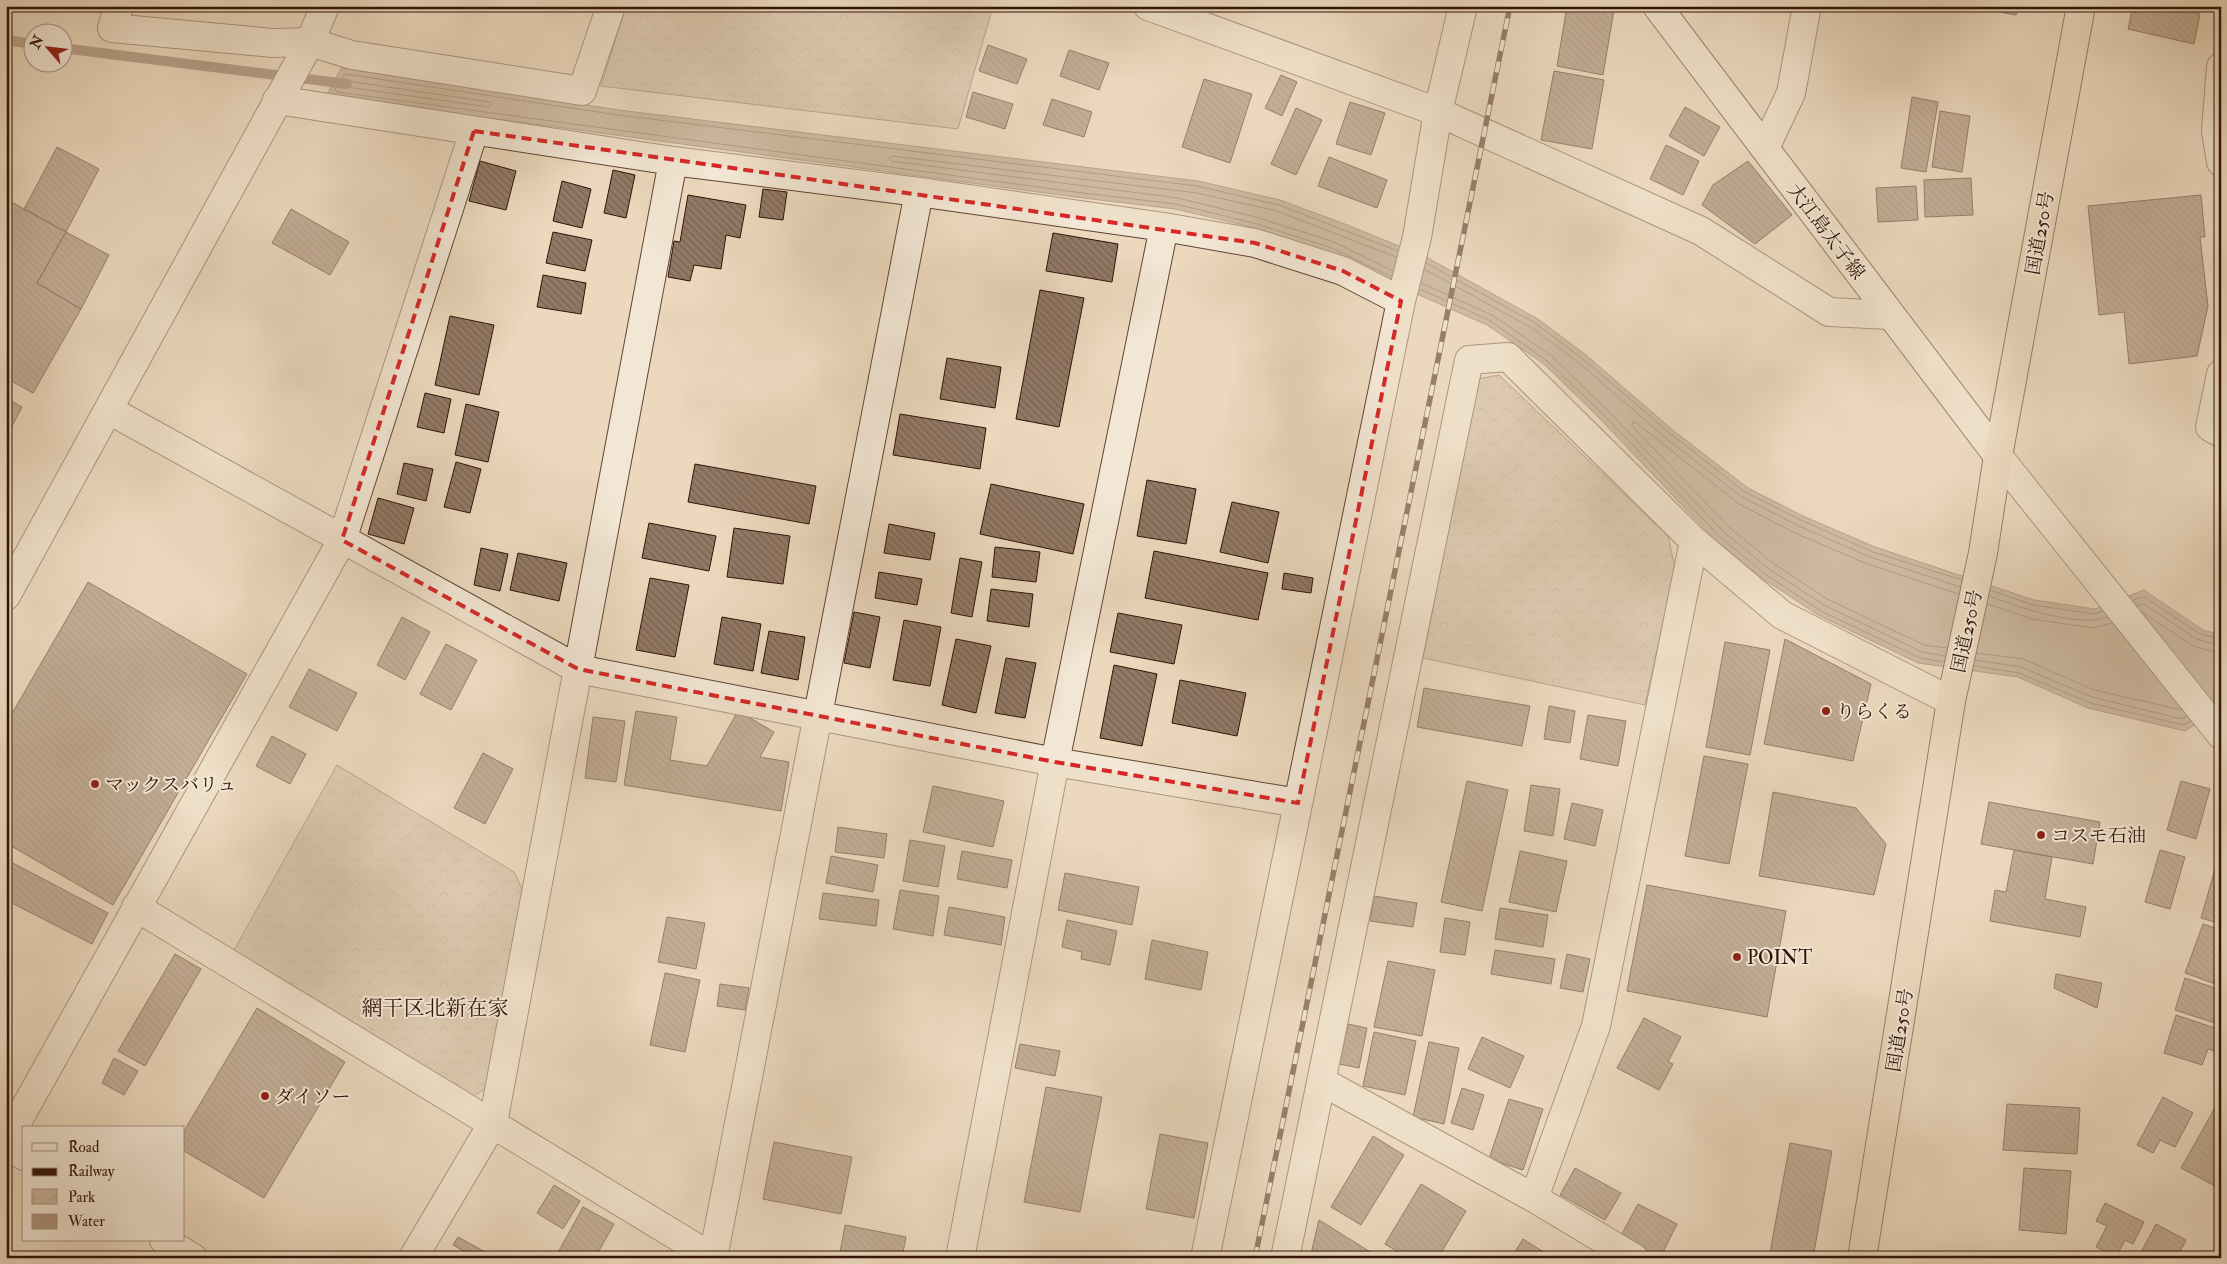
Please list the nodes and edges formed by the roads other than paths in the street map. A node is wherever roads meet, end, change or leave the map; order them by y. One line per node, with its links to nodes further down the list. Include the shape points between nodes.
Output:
1 (120, 6): 9 (street, via 112,28 273,43)
2 (324, 6): 9 (street)
3 (611, 6): 9 (street, via 582,91 352,55)
4 (1148, 6): 12 (street)
5 (1463, 6): 12 (street)
6 (1657, 6): 14 (street, 大江島太子線)
7 (1807, 6): 14 (street, via 1791,93)
8 (2081, 6): 24 (highway, 国道250号)
9 (310, 42): 11 (street)
10 (2221, 68): 16 (street, via 2216,131)
11 (277, 100): 13 (street); 22 (street)
12 (1438, 112): 19 (street, via 1417,237); 20 (street, via 1701,231 1829,312)
13 (474, 131): 15 (street); 25 (street)
14 (1765, 148): 20 (street, 大江島太子線)
15 (673, 161): 17 (street); 28 (street)
16 (2221, 162)
17 (919, 192): 18 (street); 30 (street)
18 (1164, 227): 19 (street, via 1254,243 1343,271); 32 (street)
19 (1401, 300): 33 (street)
20 (1890, 315): 24 (street, 大江島太子線)
21 (2221, 374): 23 (street, via 2210,428)
22 (109, 410): 25 (street); 27 (street)
23 (2221, 433)
24 (1998, 456): 29 (highway, 国道250号, via 1983,553); 31 (street, 大江島太子線)
25 (342, 540): 28 (street); 34 (street)
26 (1694, 542): 29 (street, via 1782,615); 35 (street, via 1508,357 1469,360); 39 (street, via 1596,1026)
27 (6, 596)
28 (578, 669): 30 (street); 36 (street)
29 (1952, 701): 48 (highway, 国道250号)
30 (818, 714): 32 (street); 43 (street)
31 (2216, 729)
32 (1056, 762): 33 (street); 44 (street)
33 (1298, 803): 45 (street)
34 (136, 907): 36 (street); 37 (street)
35 (1321, 1081): 39 (street); 46 (street)
36 (493, 1123): 42 (street); 43 (street)
37 (6, 1143): 38 (street)
38 (22, 1155)
39 (1534, 1198): 47 (street)
40 (167, 1242): 41 (street)
41 (193, 1258)
42 (413, 1258)
43 (713, 1258)
44 (960, 1258)
45 (1205, 1258)
46 (1285, 1258)
47 (1634, 1258)
48 (1862, 1258)

